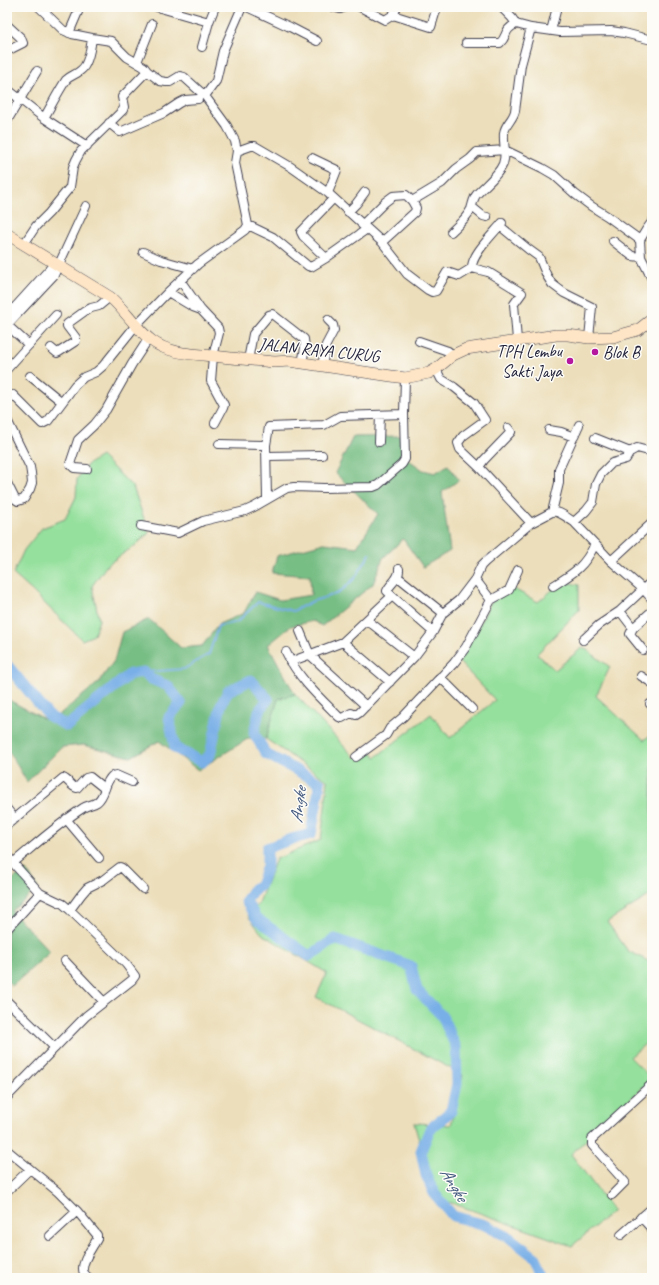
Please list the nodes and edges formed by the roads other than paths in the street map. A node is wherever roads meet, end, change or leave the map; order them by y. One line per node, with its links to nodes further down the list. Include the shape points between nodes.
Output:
1 (39, 7): 22 (street, via 63,30)
2 (157, 7): 16 (street)
3 (215, 7): 16 (street)
4 (242, 7): 33 (street, via 223,51 216,81)
5 (247, 7): 25 (street)
6 (333, 7): 7 (street)
7 (345, 7)
8 (360, 7): 13 (street)
9 (397, 7): 15 (street)
10 (437, 7): 15 (street, via 431,27)
11 (501, 7): 18 (street)
12 (557, 7): 21 (street)
13 (369, 9): 15 (street, via 385,20)
14 (78, 12): 22 (street)
15 (393, 15)
16 (209, 22): 27 (street)
17 (152, 24): 29 (street)
18 (516, 24): 20 (street); 26 (street, via 507,29 500,43)
19 (7, 25): 28 (street, via 24,43)
20 (531, 28): 21 (street); 39 (street, via 520,65 514,116 506,126 504,134)
21 (550, 31): 24 (street, via 611,31)
22 (69, 32): 23 (street)
23 (92, 38): 29 (street, via 111,41 127,57); 35 (street, via 84,68 65,82)
24 (652, 40)
25 (317, 41)
26 (466, 43)
27 (202, 47)
28 (7, 51)
29 (137, 62): 31 (street)
30 (37, 71): 34 (street)
31 (147, 71): 33 (street, via 163,82 184,76); 37 (street, via 122,97 124,108)
32 (7, 90): 34 (street)
33 (202, 97): 37 (street, via 185,100 164,113 120,132); 40 (street, via 231,133)
34 (19, 100): 35 (street); 36 (street)
35 (44, 118): 38 (street)
36 (7, 121)
37 (109, 123): 38 (street)
38 (87, 146): 57 (street, via 73,167 70,188 36,226)
39 (505, 150): 44 (street, via 477,152 442,183); 46 (street, via 502,166 476,195); 54 (street, via 554,175 586,202)
40 (237, 151): 43 (street, via 255,146 291,167); 50 (street, via 235,163)
41 (312, 158): 43 (street, via 337,170)
42 (365, 192): 47 (street)
43 (330, 196): 47 (street); 60 (street, via 301,232)
44 (412, 201): 51 (street, via 406,195 393,196); 56 (street, via 416,208 415,212)
45 (86, 206): 61 (street)
46 (472, 207): 48 (street); 52 (street)
47 (348, 212): 51 (street)
48 (487, 217)
49 (652, 222): 54 (street)
50 (248, 226): 60 (street, via 273,237 308,266 311,267); 63 (street)
51 (365, 227): 56 (street); 60 (street)
52 (451, 232)
53 (7, 234): 57 (main road, JALAN RAYA CURUG)
54 (640, 240): 59 (street)
55 (614, 241): 59 (street, via 632,256)
56 (382, 242): 62 (street, via 407,274 432,292 447,272 459,276)
57 (24, 244): 61 (main road, JALAN RAYA CURUG)
58 (143, 252): 63 (street)
59 (641, 257): 64 (street)
60 (326, 258)
61 (57, 264): 67 (main road, JALAN RAYA CURUG); 70 (street); 73 (street, via 54,275)
62 (472, 268): 76 (street, via 475,257 501,224 539,257 552,284 592,307); 77 (street, via 488,272 522,293 514,304)
63 (193, 269): 65 (street)
64 (652, 279)
65 (180, 280): 66 (street); 68 (street)
66 (168, 292): 68 (street); 74 (street)
67 (110, 297): 74 (main road, JALAN RAYA CURUG); 80 (street, via 67,324 76,341 57,353)
68 (201, 310): 82 (street, via 218,328)
69 (56, 315): 79 (street)
70 (7, 316)
71 (652, 319): 76 (main road, JALAN RAYA CURUG, via 633,332 613,337)
72 (328, 320): 85 (street, via 334,330 326,345)
73 (7, 325): 79 (street)
74 (136, 325): 75 (main road, JALAN RAYA CURUG); 91 (street, via 103,366 84,377)
75 (149, 338): 82 (main road, JALAN RAYA CURUG, via 164,348); 110 (street, via 106,410 78,440 70,464 74,468)
76 (589, 338): 77 (main road, JALAN RAYA CURUG, via 563,334)
77 (518, 340): 81 (main road, JALAN RAYA CURUG, via 466,349)
78 (419, 341): 81 (street)
79 (29, 345): 86 (street)
80 (51, 348)
81 (453, 355): 87 (main road, JALAN RAYA CURUG)
82 (213, 356): 83 (main road, JALAN RAYA CURUG); 95 (street, via 211,381 224,405)
83 (248, 360): 84 (main road, JALAN RAYA CURUG); 84 (street, via 253,334 272,314 304,339 306,348)
84 (302, 363): 85 (main road, JALAN RAYA CURUG)
85 (322, 366): 89 (main road, JALAN RAYA CURUG)
86 (7, 369)
87 (436, 369): 89 (main road, JALAN RAYA CURUG, via 423,375); 109 (street, via 441,379 474,403 485,420 463,436 458,443)
88 (30, 376): 91 (street)
89 (405, 378): 92 (street)
90 (13, 395): 91 (street, via 42,424 48,421)
91 (62, 402)
92 (404, 414): 93 (street); 112 (street, via 404,461 378,485 367,488 294,487)
93 (380, 415): 102 (street); 104 (street, via 340,416 324,425 269,427)
94 (7, 420): 99 (street)
95 (215, 423)
96 (579, 425): 100 (street)
97 (508, 428): 109 (street, via 511,432)
98 (549, 430): 100 (street)
99 (10, 435): 111 (street, via 30,467 32,483 24,499 18,502)
100 (574, 437): 113 (street, via 559,469 559,483)
101 (595, 438): 105 (street)
102 (379, 442)
103 (219, 444): 104 (street)
104 (266, 445): 108 (street)
105 (630, 452): 106 (street, via 637,448); 114 (street, via 626,459 612,463 601,474 596,484 593,502)
106 (652, 452)
107 (322, 455): 108 (street)
108 (267, 456): 112 (street)
109 (479, 467): 115 (street)
110 (87, 470)
111 (7, 483)
112 (267, 499): 117 (street, via 254,507 203,521 178,533)
113 (552, 512): 114 (street, via 558,512); 115 (street)
114 (574, 522): 118 (street)
115 (531, 523): 121 (street, via 481,566)
116 (652, 523): 119 (street)
117 (141, 526)
118 (595, 544): 119 (street); 123 (street, via 579,568)
119 (611, 561): 124 (street)
120 (518, 570): 127 (street, via 509,590)
121 (474, 579): 127 (street); 130 (street, via 459,600)
122 (652, 581): 124 (street)
123 (554, 586)
124 (644, 590): 126 (street); 128 (street)
125 (392, 596): 130 (street, via 387,591 398,573); 131 (street); 134 (street)
126 (652, 599)
127 (491, 600): 143 (street, via 466,647)
128 (620, 611): 132 (street); 135 (street)
129 (652, 611): 132 (street)
130 (443, 613): 134 (street)
131 (367, 620): 136 (street); 140 (street)
132 (633, 628): 137 (street, via 630,634)
133 (300, 631): 139 (street)
134 (433, 632): 140 (street)
135 (583, 640)
136 (344, 642): 139 (street); 144 (street)
137 (643, 650)
138 (286, 652): 141 (street)
139 (310, 655): 141 (street); 146 (street)
140 (414, 657): 144 (street)
141 (290, 662): 146 (street, via 312,691 338,717 342,718 351,713 356,715)
142 (641, 676): 145 (street)
143 (440, 677): 147 (street); 148 (street, via 386,735)
144 (390, 682): 146 (street)
145 (652, 683)
146 (366, 706)
147 (472, 709)
148 (356, 757)
149 (132, 782): 150 (street, via 116,775 108,779)
150 (105, 788): 152 (street, via 90,777 77,788 63,778); 153 (street, via 97,802 85,806)
151 (7, 809): 152 (street)
152 (15, 819): 154 (street)
153 (66, 820): 156 (street); 157 (street)
154 (7, 825)
155 (7, 855): 157 (street)
156 (99, 858)
157 (12, 863): 159 (street)
158 (143, 889): 160 (street, via 120,867 87,888)
159 (40, 893): 160 (street); 161 (street)
160 (70, 910): 164 (street, via 126,964 135,976)
161 (7, 930)
162 (65, 961): 164 (street)
163 (7, 1001): 165 (street)
164 (104, 1002): 165 (street, via 86,1016)
165 (55, 1048): 167 (street)
166 (652, 1084): 171 (street, via 592,1139 592,1145 625,1182)
167 (7, 1097)
168 (7, 1150): 169 (street)
169 (30, 1169): 170 (street); 173 (street)
170 (7, 1191)
171 (612, 1195)
172 (652, 1208): 174 (street)
173 (77, 1211): 177 (street); 178 (street, via 98,1237 84,1262 84,1273)
174 (640, 1217): 175 (street); 176 (street)
175 (652, 1229)
176 (621, 1235)
177 (50, 1236)
178 (89, 1278)

